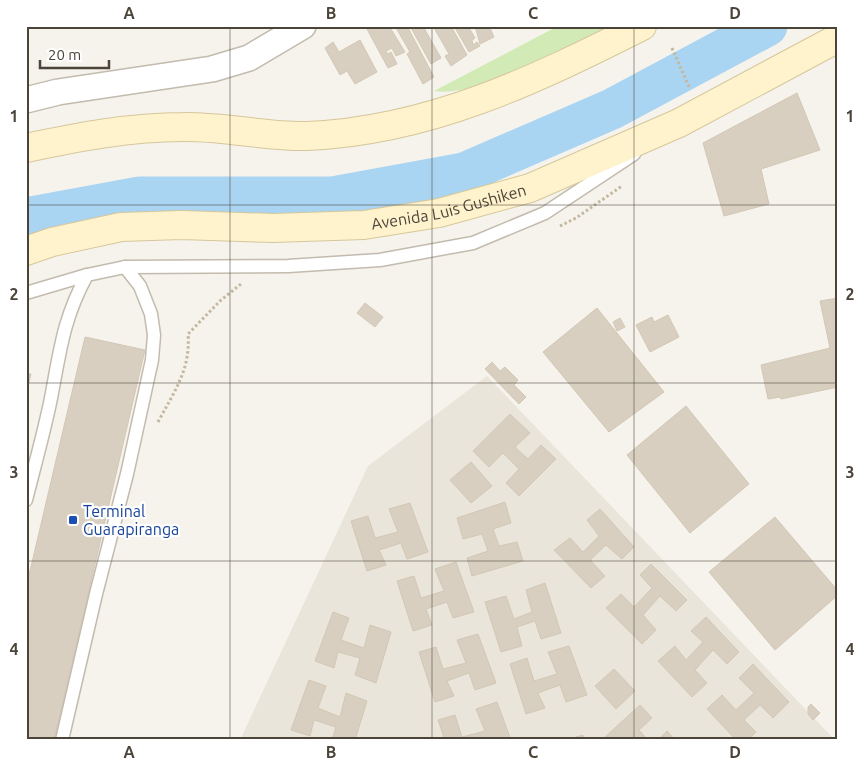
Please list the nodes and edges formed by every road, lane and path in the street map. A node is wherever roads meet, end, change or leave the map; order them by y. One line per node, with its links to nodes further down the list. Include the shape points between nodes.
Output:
1 (303, 26): 6 (street, via 248,58 212,70 58,92)
2 (642, 26): 8 (main road, via 490,98 443,114 396,124 306,136 184,127 118,131)
3 (838, 38): 7 (main road, Avenida Luis Gushiken)
4 (672, 48): 5 (path)
5 (690, 89)
6 (26, 100)
7 (679, 123): 11 (main road, Avenida Luis Gushiken, via 530,188 440,213 364,225 121,227); 12 (lane, via 563,203 474,243 380,260 288,266)
8 (26, 148)
9 (576, 218): 10 (path)
10 (559, 227)
11 (26, 251)
12 (125, 267): 13 (lane); 18 (lane, via 140,286 151,314 154,335 152,360)
13 (87, 275): 15 (lane); 17 (lane, via 64,326 50,403)
14 (247, 280): 16 (path, via 221,300 188,334 187,367)
15 (26, 293)
16 (156, 424)
17 (26, 500)
18 (62, 740)

